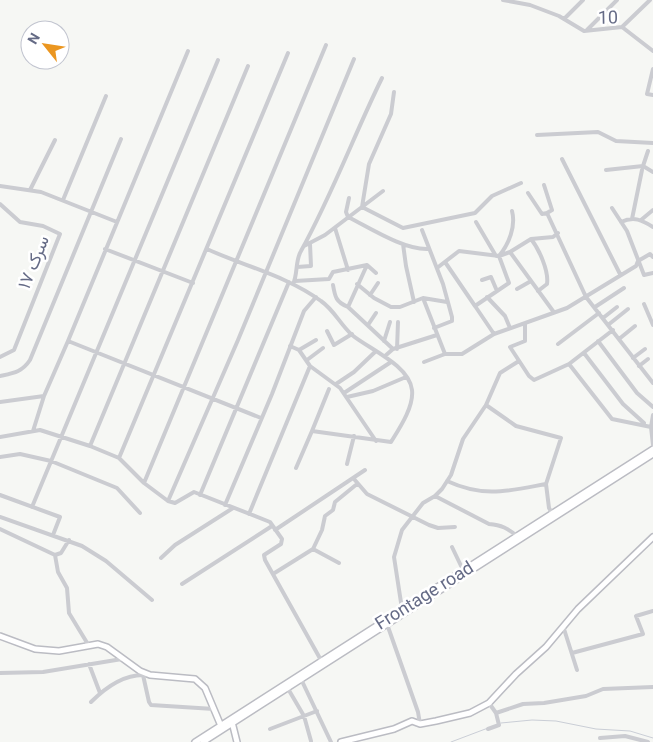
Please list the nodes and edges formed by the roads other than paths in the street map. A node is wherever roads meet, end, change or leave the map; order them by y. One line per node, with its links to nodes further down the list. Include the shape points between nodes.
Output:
1 (504, 0): 5 (street, 10, via 530,5)
2 (583, 0): 5 (street)
3 (616, 0): 7 (street)
4 (650, 0): 6 (street)
5 (564, 19): 7 (street, 10)
6 (622, 28): 7 (street, 10); 10 (street, 10)
7 (587, 30)
8 (326, 46): 66 (street)
9 (188, 51): 47 (street)
10 (653, 51)
11 (288, 53): 59 (street)
12 (354, 59): 75 (street)
13 (218, 60): 64 (street)
14 (248, 66): 72 (street)
15 (653, 72): 18 (street, via 647,94)
16 (382, 78): 57 (street)
17 (394, 92): 38 (street, via 391,114 369,164)
18 (653, 95)
19 (106, 96): 36 (street)
20 (536, 135): 23 (street, via 598,132 616,141)
21 (121, 139): 40 (street)
22 (55, 140): 32 (street)
23 (653, 142)
24 (648, 151): 26 (street)
25 (562, 159): 76 (street)
26 (643, 168): 27 (street); 28 (street); 45 (street)
27 (606, 170)
28 (653, 172)
29 (521, 183): 38 (street, via 492,196 475,213 403,228)
30 (544, 185): 43 (street, via 552,210)
31 (0, 186): 32 (street)
32 (30, 190): 36 (street)
33 (383, 191): 38 (street)
34 (528, 193): 43 (street, via 542,214)
35 (349, 198): 44 (street)
36 (63, 200): 40 (street)
37 (0, 204): 135 (street, سرک ۱۷, via 20,222 43,226 60,234 17,344 14,350)
38 (362, 207): 44 (street)
39 (612, 208): 49 (street)
40 (90, 210): 47 (street); 147 (street, via 30,360 17,373)
41 (653, 210): 46 (street)
42 (512, 211): 62 (street, via 514,219 507,247)
43 (547, 213): 53 (street)
44 (348, 217): 51 (street); 56 (street)
45 (632, 219): 46 (street); 49 (street)
46 (641, 220): 50 (street)
47 (117, 222): 58 (street)
48 (476, 222): 62 (street)
49 (621, 222): 65 (street)
50 (653, 227)
51 (335, 228): 55 (street); 71 (street)
52 (422, 230): 60 (street)
53 (558, 233): 54 (street, via 553,238); 91 (street)
54 (531, 238): 61 (street); 87 (street, via 547,275 547,284)
55 (310, 244): 57 (street); 69 (street, via 311,266)
56 (403, 244): 60 (street); 93 (street)
57 (304, 246): 69 (street)
58 (105, 249): 64 (street); 120 (street)
59 (206, 249): 66 (street); 80 (street)
60 (428, 249): 70 (street)
61 (510, 252): 62 (street); 78 (street)
62 (498, 256): 67 (street, via 459,251); 86 (street, via 510,282)
63 (653, 257): 65 (street, via 650,254)
64 (136, 260): 72 (street); 130 (street)
65 (638, 261): 74 (street, via 645,276); 76 (street, via 636,266)
66 (236, 262): 75 (street); 151 (street)
67 (445, 262): 70 (street); 96 (street)
68 (366, 264): 71 (street); 73 (street); 82 (street)
69 (297, 267): 79 (street)
70 (437, 268): 94 (street)
71 (348, 270): 79 (street, via 334,272 329,279)
72 (165, 271): 80 (street); 142 (street)
73 (376, 273)
74 (653, 273)
75 (264, 274): 79 (street); 155 (street)
76 (620, 274): 91 (street)
77 (482, 280): 86 (street, via 491,277)
78 (531, 281): 85 (street); 87 (street)
79 (292, 282): 89 (street); 159 (street)
80 (193, 283): 146 (street)
81 (378, 283): 88 (street)
82 (358, 284): 88 (street); 97 (street)
83 (333, 285): 97 (street, via 336,300)
84 (624, 288): 98 (street)
85 (517, 289)
86 (497, 291): 90 (street)
87 (538, 291): 101 (street)
88 (370, 295): 93 (street, via 391,307)
89 (316, 297): 116 (street, via 335,312); 125 (street, via 304,311)
90 (487, 297): 96 (street); 113 (street)
91 (586, 297): 98 (street); 101 (street, via 567,308)
92 (423, 298): 93 (street); 94 (street); 112 (street)
93 (414, 302)
94 (447, 302): 112 (street, via 452,321)
95 (644, 304): 110 (street)
96 (475, 306): 117 (street)
97 (348, 307): 107 (street)
98 (595, 307): 103 (street)
99 (617, 307): 104 (street)
100 (628, 309): 109 (street)
101 (553, 311): 108 (street)
102 (376, 312): 107 (street)
103 (599, 313): 104 (street); 124 (street)
104 (603, 318): 109 (street)
105 (390, 322): 122 (street)
106 (398, 322): 127 (street)
107 (368, 324): 122 (street)
108 (525, 324): 113 (street); 139 (street, via 526,341 510,347)
109 (608, 325): 114 (street)
110 (653, 325)
111 (634, 326): 119 (street)
112 (434, 328): 118 (street)
113 (510, 328): 117 (street)
114 (613, 330): 119 (street); 123 (street)
115 (328, 331): 116 (street, via 334,345)
116 (352, 334): 131 (street)
117 (494, 334): 133 (street, via 462,354)
118 (437, 335): 127 (street); 133 (street)
119 (619, 339): 136 (street)
120 (68, 340): 130 (street); 154 (street)
121 (316, 340): 129 (street)
122 (384, 341): 127 (street)
123 (598, 341): 132 (street); 158 (street, via 637,393)
124 (558, 344)
125 (290, 346): 129 (street); 161 (street)
126 (324, 348): 138 (street)
127 (395, 349): 134 (street)
128 (644, 349): 136 (street)
129 (299, 350): 138 (street)
130 (97, 352): 142 (street); 168 (street)
131 (376, 352): 134 (street); 149 (street)
132 (584, 353): 143 (street); 162 (street, via 624,404)
133 (445, 354): 141 (street)
134 (385, 356): 140 (street)
135 (0, 357)
136 (633, 358): 145 (street)
137 (648, 359): 145 (street)
138 (306, 360): 144 (street)
139 (519, 361): 143 (street, via 534,380); 157 (street, via 500,374)
140 (392, 362): 148 (street); 153 (street)
141 (424, 362)
142 (126, 363): 146 (street); 171 (street)
143 (569, 364): 162 (street, via 612,419)
144 (310, 366): 149 (street); 194 (street)
145 (639, 366): 150 (street)
146 (156, 374): 151 (street); 175 (street)
147 (0, 376)
148 (406, 377): 153 (street, via 373,391); 169 (street, via 413,393 402,422 390,442)
149 (336, 384): 153 (street)
150 (653, 384)
151 (185, 387): 155 (street); 182 (street)
152 (329, 389): 164 (street)
153 (345, 395): 169 (street)
154 (44, 396): 156 (street); 165 (street)
155 (213, 398): 159 (street); 188 (street)
156 (0, 402)
157 (486, 405): 181 (street, via 463,439); 184 (street, via 516,426 562,438)
158 (653, 407)
159 (238, 409): 161 (street); 186 (street)
160 (653, 415): 163 (street)
161 (261, 418): 189 (street)
162 (645, 424): 163 (street)
163 (651, 427): 170 (street)
164 (312, 431): 166 (street); 178 (street)
165 (33, 432): 167 (street); 168 (street, via 40,430)
166 (354, 436): 169 (street); 177 (street)
167 (0, 437)
168 (60, 438): 171 (street); 176 (street)
169 (376, 441)
170 (653, 445)
171 (90, 446): 175 (street)
172 (653, 449): 193 (main road, Frontage road)
173 (653, 454): 201 (main road)
174 (0, 457): 176 (street, via 20,454)
175 (119, 458): 182 (street)
176 (51, 461): 190 (street); 192 (street, via 117,488)
177 (347, 464)
178 (296, 468)
179 (365, 470): 180 (street)
180 (354, 479): 183 (street); 198 (street)
181 (448, 481): 184 (street, via 478,492); 187 (street)
182 (144, 483): 188 (street)
183 (357, 484): 195 (street, via 367,494); 205 (street, via 335,502)
184 (546, 484): 193 (street)
185 (0, 495): 190 (street)
186 (200, 495): 188 (street, via 194,492 174,503); 189 (street)
187 (435, 496): 195 (street, via 423,503); 201 (street, via 489,524 504,526)
188 (168, 501)
189 (225, 505): 191 (street)
190 (32, 507): 200 (street, via 60,516)
191 (233, 508): 194 (street); 207 (street, via 175,545)
192 (140, 513)
193 (552, 513): 201 (main road, Frontage road)
194 (249, 514): 198 (street, via 270,522)
195 (412, 516): 197 (street, via 438,528); 213 (street, via 402,530 394,557)
196 (0, 517): 200 (street)
197 (455, 527)
198 (274, 528): 210 (street, via 282,539 281,544 264,555); 211 (street)
199 (0, 529): 206 (street)
200 (53, 534): 203 (street)
201 (518, 537): 209 (main road, Frontage road); 215 (main road)
202 (653, 538): 216 (main road, via 578,609)
203 (69, 540): 206 (street, via 61,553); 212 (street, via 106,561)
204 (452, 547): 209 (street)
205 (313, 549): 208 (street); 210 (street)
206 (55, 555): 218 (street, via 58,572 67,588 69,613)
207 (161, 558)
208 (339, 563)
209 (463, 570): 213 (main road, Frontage road)
210 (273, 574): 221 (street)
211 (182, 584)
212 (152, 600)
213 (402, 609): 221 (main road, Frontage road)
214 (653, 611): 219 (street, via 636,616 643,634)
215 (388, 624): 221 (main road); 238 (street)
216 (564, 629): 219 (street); 232 (main road)
217 (0, 636): 218 (main road, via 35,649 59,651)
218 (89, 646): 220 (main road, via 107,647)
219 (572, 652): 223 (street)
220 (122, 659): 222 (street); 225 (main road)
221 (322, 663): 227 (main road); 239 (main road, Frontage road)
222 (89, 664): 224 (street, via 43,672); 230 (street)
223 (577, 670)
224 (0, 673)
225 (150, 674): 226 (street); 233 (main road, via 195,679 206,688)
226 (143, 675): 230 (street, via 125,677); 233 (street, via 151,705)
227 (301, 678): 228 (main road); 234 (street)
228 (287, 686): 236 (street); 237 (main road)
229 (653, 687): 235 (street, via 602,689 586,696 523,704)
230 (100, 693): 231 (street)
231 (92, 702)
232 (489, 703): 235 (street); 238 (main road, via 470,712)
233 (214, 709): 239 (main road)
234 (317, 711): 236 (street); 247 (street)
235 (496, 713): 241 (street, via 499,725)
236 (304, 716): 240 (street); 243 (street)
237 (232, 722): 239 (main road); 246 (main road)
238 (420, 724): 248 (main road, via 412,721)
239 (221, 726): 244 (main road, Frontage road); 245 (main road)
240 (270, 729)
241 (488, 729)
242 (600, 738): 249 (street, via 625,736)
243 (311, 741)
244 (195, 742)
245 (203, 742)
246 (237, 742)
247 (331, 742)
248 (342, 742)
249 (648, 742)

